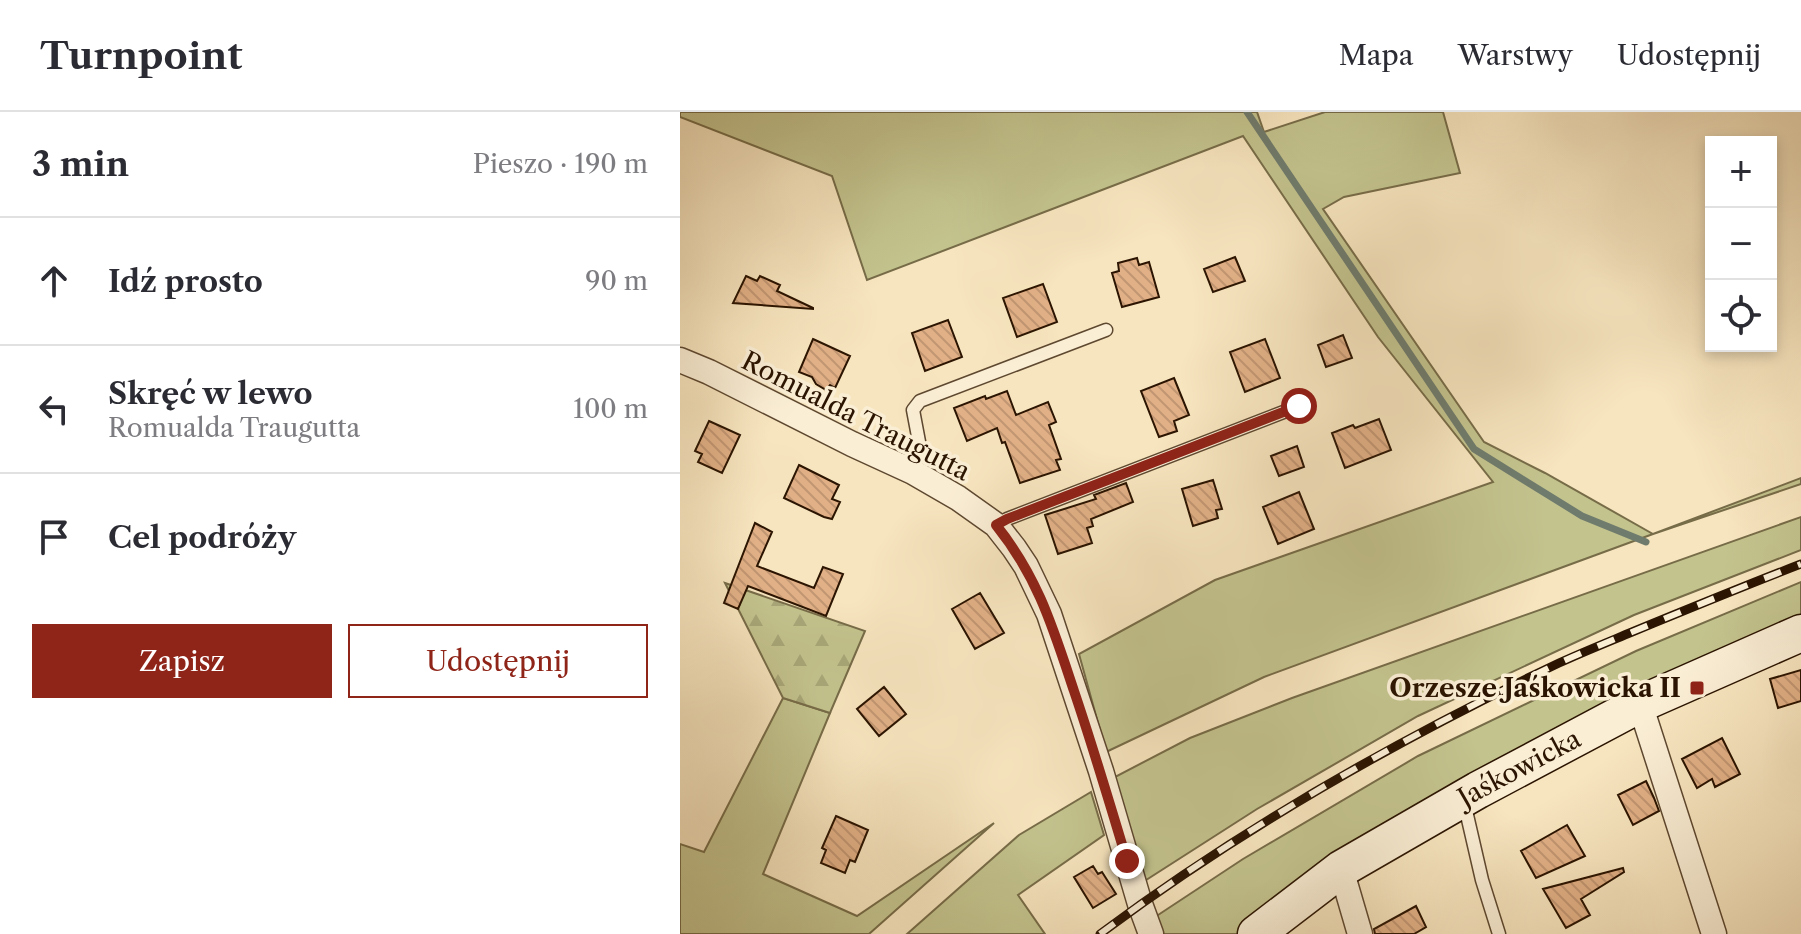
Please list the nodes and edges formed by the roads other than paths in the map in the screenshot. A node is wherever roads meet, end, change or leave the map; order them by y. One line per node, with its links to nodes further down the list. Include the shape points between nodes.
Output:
1 (1106, 330): 4 (lane, via 920,401 913,410 920,447)
2 (680, 360): 4 (street, Romualda Traugutta)
3 (1299, 406): 5 (lane)
4 (913, 472): 5 (street, Romualda Traugutta)
5 (996, 525): 10 (street, Romualda Traugutta, via 1026,566 1049,614)
6 (1801, 633): 7 (street, Jaśkowicka)
7 (1640, 704): 8 (street, Jaśkowicka); 14 (street)
8 (1463, 798): 9 (street, Jaśkowicka); 13 (lane)
9 (1341, 869): 11 (street, Jaśkowicka); 12 (street)
10 (1151, 934)
11 (1256, 934)
12 (1360, 934)
13 (1499, 934)
14 (1714, 934)

